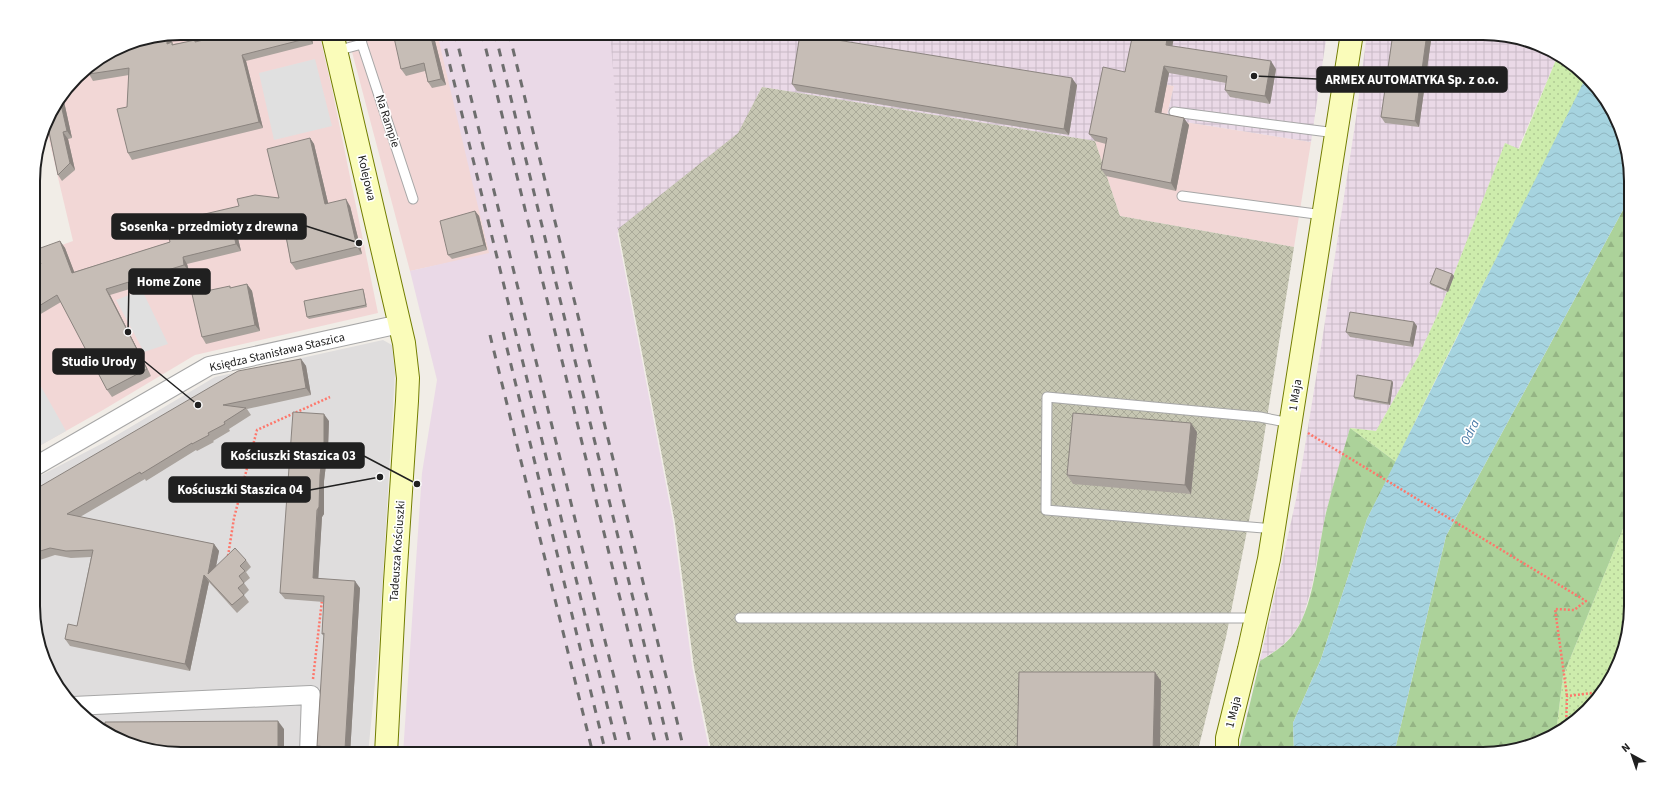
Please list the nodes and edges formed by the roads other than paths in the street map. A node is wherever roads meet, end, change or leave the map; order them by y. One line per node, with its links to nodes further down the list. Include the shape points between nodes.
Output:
1 (361, 40): 4 (lane, Na Rampie)
2 (1351, 40): 6 (street, 1 Maja)
3 (334, 42): 4 (lane); 10 (street, Kolejowa)
4 (362, 44): 8 (lane, Na Rampie)
5 (1174, 112): 6 (lane)
6 (1336, 133): 9 (street, 1 Maja)
7 (1182, 196): 9 (lane)
8 (413, 199)
9 (1323, 215): 11 (street, 1 Maja)
10 (400, 324): 12 (street, Księdza Stanisława Staszica, via 209,366); 18 (street, Tadeusza Kościuszki, via 408,378)
11 (1290, 422): 13 (street, 1 Maja); 13 (lane, via 1047,397 1046,510)
12 (40, 463)
13 (1274, 529): 15 (street, 1 Maja)
14 (740, 618): 15 (lane)
15 (1256, 618): 19 (street, 1 Maja)
16 (81, 706): 17 (street, via 311,695)
17 (309, 747)
18 (386, 747)
19 (1227, 747)

